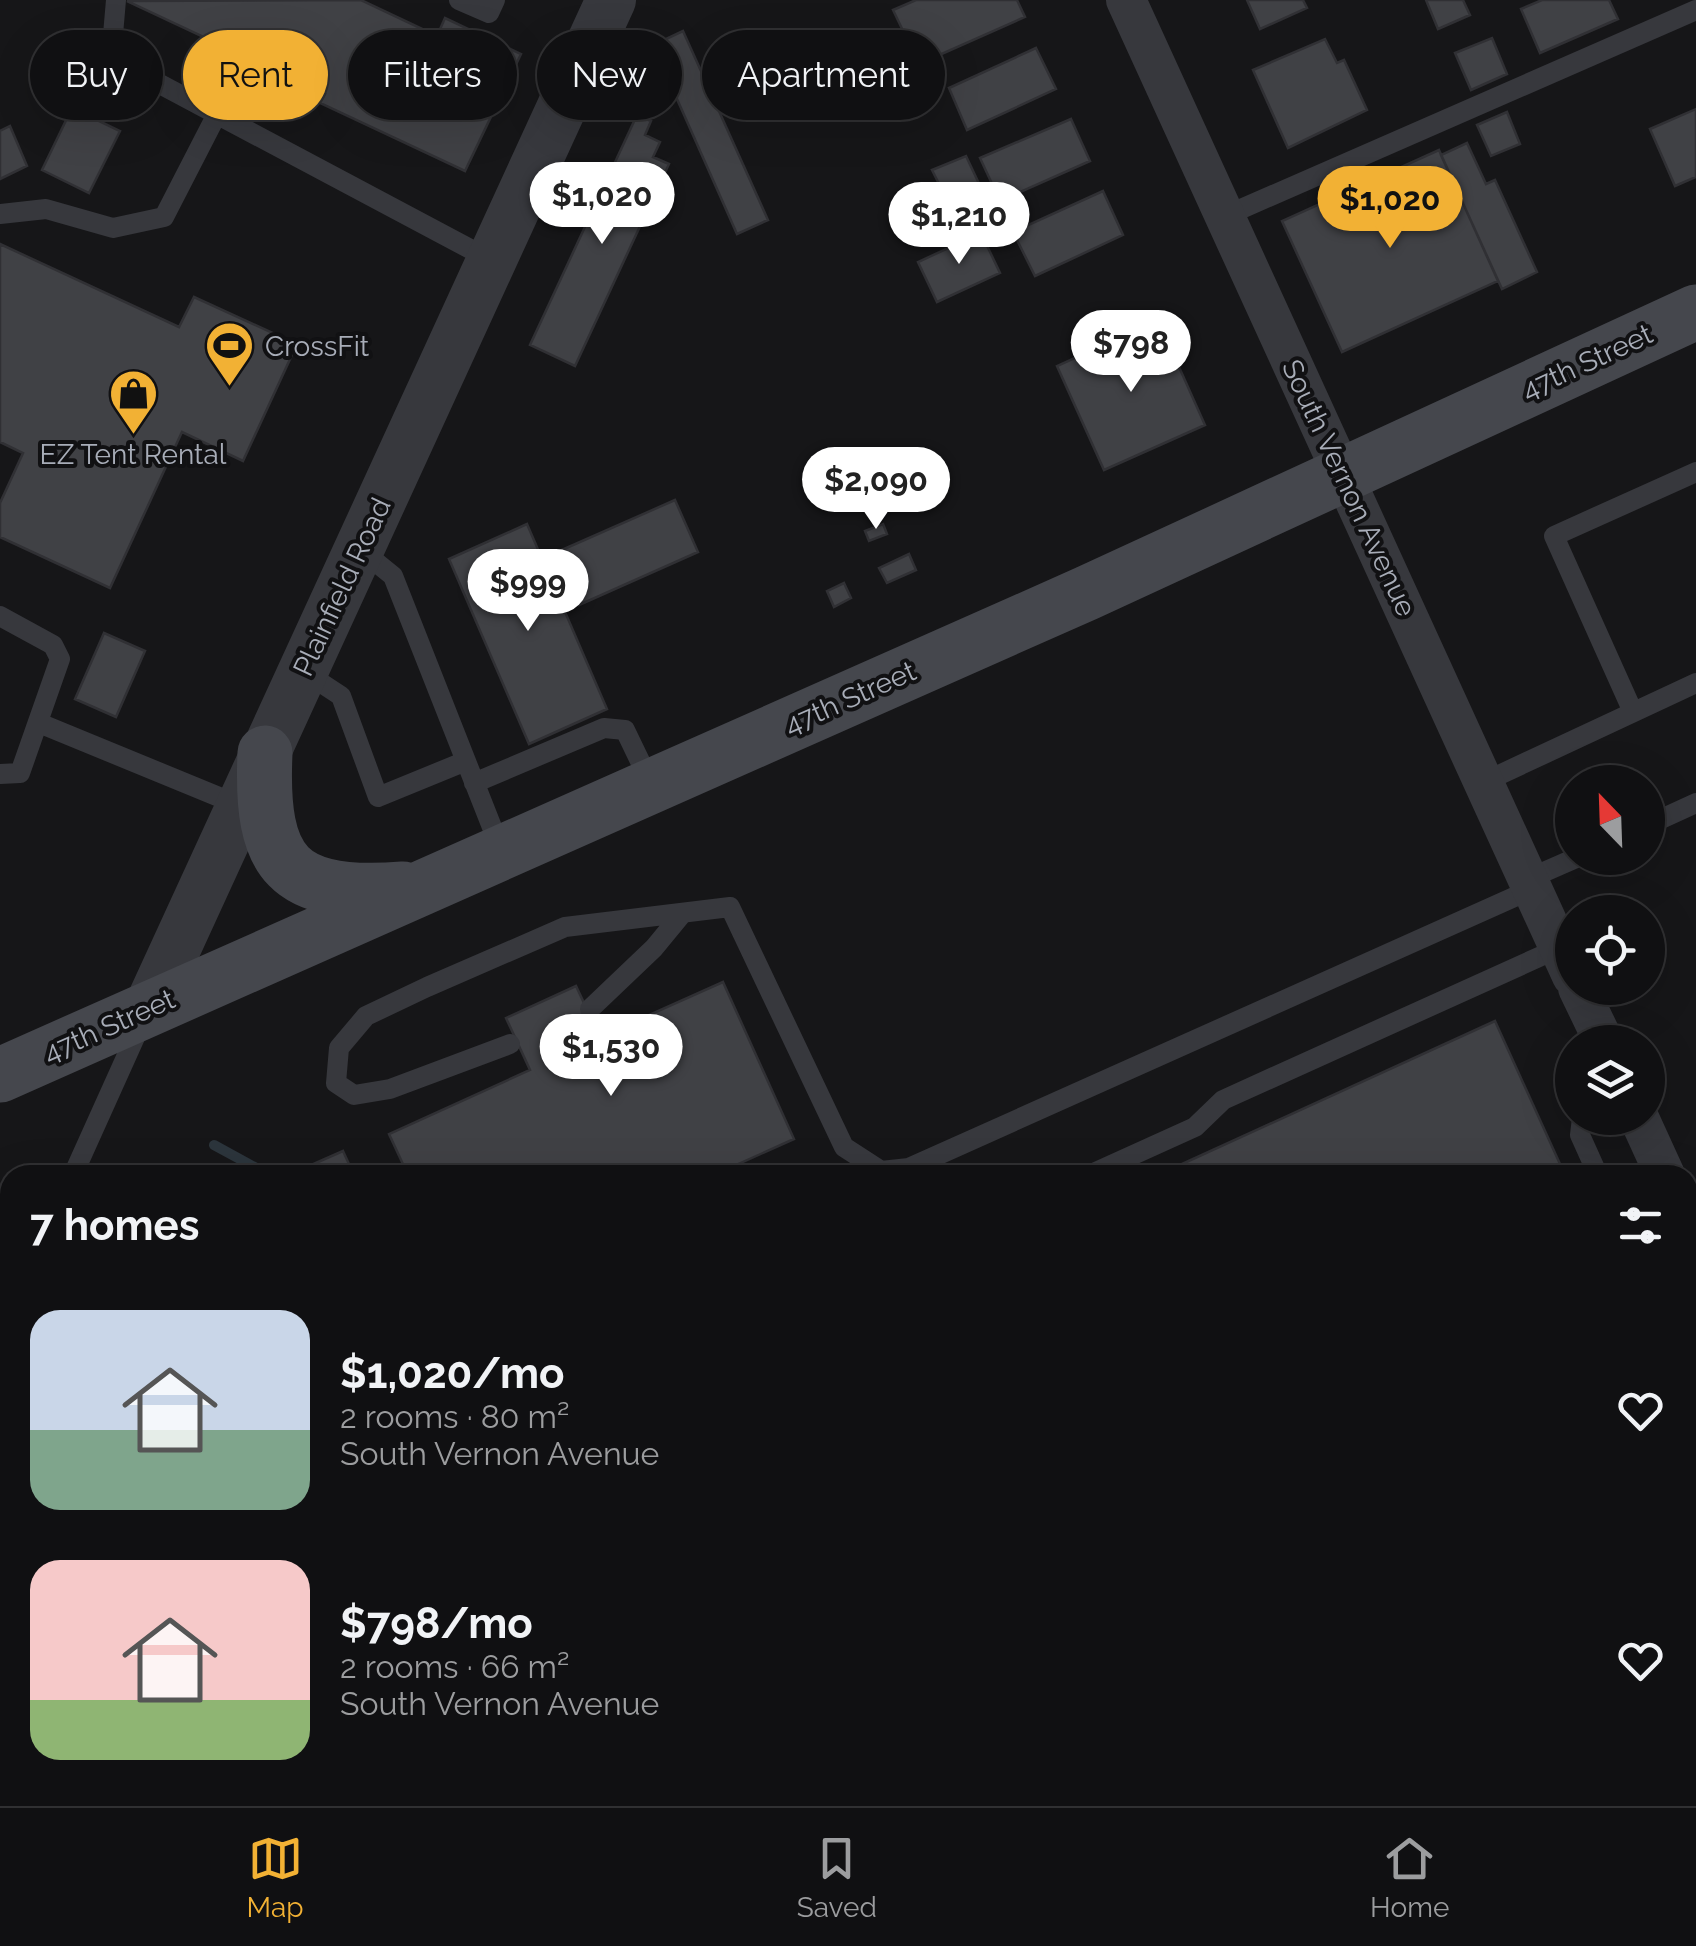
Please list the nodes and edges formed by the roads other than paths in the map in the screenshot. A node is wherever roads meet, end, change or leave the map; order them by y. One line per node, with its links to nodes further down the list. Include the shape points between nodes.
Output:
1 (116, 0): 7 (lane, via 111,58)
2 (459, 0): 3 (lane, via 489,13)
3 (495, 0)
4 (612, 0): 12 (street, Plainfield Road)
5 (1126, 0): 11 (street, South Vernon Avenue)
6 (1696, 10): 11 (lane)
7 (183, 96)
8 (214, 120): 10 (lane, via 164,217 113,228 46,209)
9 (228, 120): 12 (lane)
10 (0, 214)
11 (1224, 216): 15 (street, South Vernon Avenue)
12 (493, 260): 16 (street, Plainfield Road)
13 (1696, 312): 15 (main road, 47th Street)
14 (1696, 472): 20 (lane, via 1554,536)
15 (1343, 475): 25 (street, South Vernon Avenue); 27 (main road, 47th Street)
16 (360, 549): 18 (street, Plainfield Road); 23 (lane, via 393,576)
17 (0, 616): 21 (lane, via 52,645 60,659)
18 (303, 672): 22 (street, Plainfield Road); 23 (lane, via 341,696 378,797)
19 (1696, 683): 20 (lane)
20 (1633, 712): 25 (lane)
21 (39, 724): 24 (lane, via 20,773); 29 (lane)
22 (265, 753): 29 (street, Plainfield Road); 34 (main road, via 263,808 273,846 296,873 324,887 361,892)
23 (466, 761): 26 (lane)
24 (0, 774)
25 (1484, 782): 33 (street, South Vernon Avenue)
26 (474, 783): 27 (lane, via 604,728 626,730); 31 (lane)
27 (652, 786): 31 (main road, 47th Street)
28 (1696, 803): 30 (lane)
29 (241, 806): 38 (street, Plainfield Road)
30 (1665, 817)
31 (502, 852): 34 (main road, 47th Street)
32 (1555, 870): 33 (lane)
33 (1530, 884): 36 (street, South Vernon Avenue); 46 (lane)
34 (420, 888): 38 (main road, 47th Street)
35 (682, 914): 39 (lane); 40 (lane, via 565,927 366,1016 339,1048 336,1083 354,1095 390,1088); 45 (lane, via 730,907 844,1147)
36 (1555, 938)
37 (1555, 966): 47 (lane, via 1223,1100 1196,1126)
38 (148, 1008): 41 (main road, 47th Street); 44 (lane, Plainfield Road)
39 (590, 1009)
40 (510, 1044)
41 (0, 1074)
42 (1580, 1135): 48 (lane)
43 (1647, 1135): 49 (street)
44 (77, 1165)
45 (872, 1165)
46 (916, 1165)
47 (1111, 1165)
48 (1594, 1165)
49 (1661, 1165)

